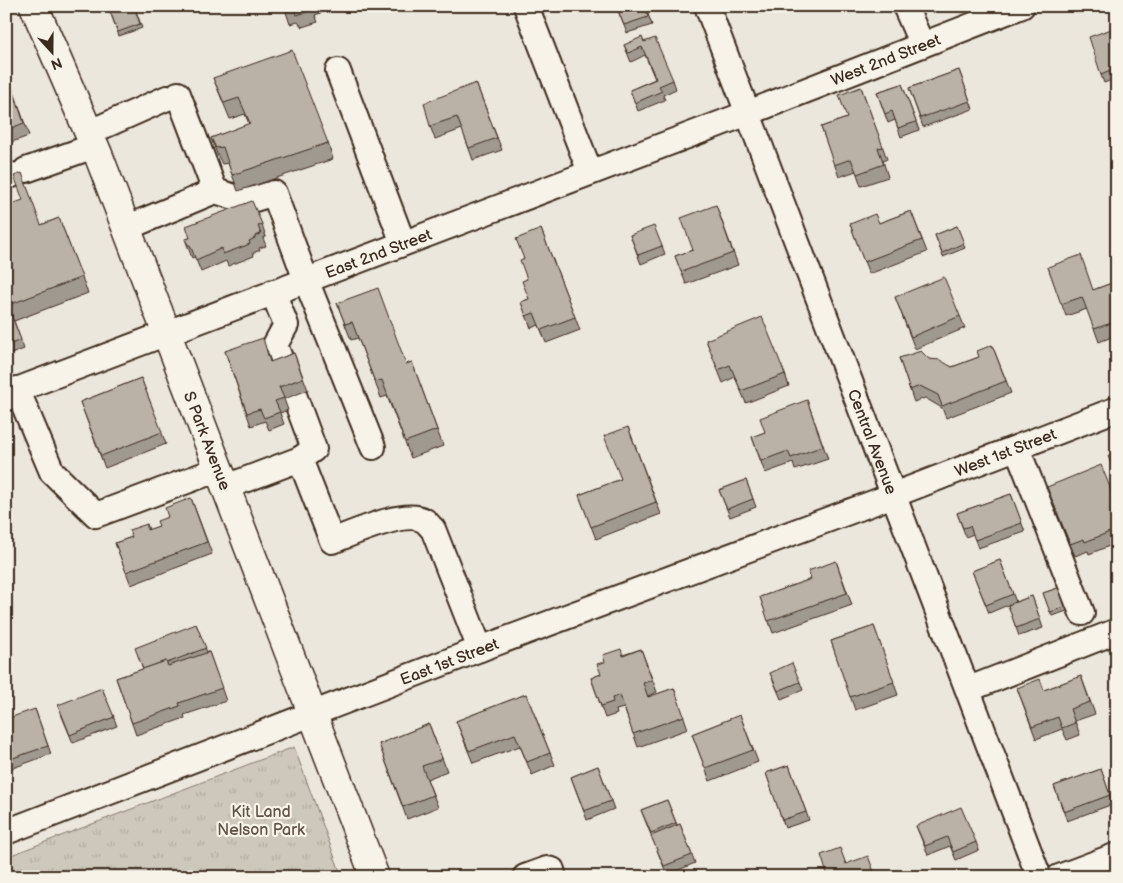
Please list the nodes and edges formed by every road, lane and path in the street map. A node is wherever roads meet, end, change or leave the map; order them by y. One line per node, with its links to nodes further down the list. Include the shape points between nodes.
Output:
1 (34, 6): 9 (main road, S Park Avenue)
2 (526, 6): 10 (street)
3 (707, 6): 8 (street, Central Avenue)
4 (905, 6): 6 (street)
5 (1022, 6): 6 (street, West 2nd Street)
6 (922, 45): 8 (street, West 2nd Street)
7 (338, 71): 14 (street)
8 (748, 113): 10 (street, East 2nd Street); 26 (street, Central Avenue)
9 (91, 139): 11 (street); 12 (street, via 173,96); 13 (main road, S Park Avenue)
10 (590, 172): 14 (street, East 2nd Street)
11 (15, 174)
12 (215, 191): 13 (street); 15 (street, via 248,201 274,193)
13 (126, 228): 17 (main road, S Park Avenue)
14 (404, 243): 15 (street, East 2nd Street)
15 (306, 280): 16 (street, East 2nd Street); 22 (street)
16 (273, 292): 17 (street, East 2nd Street); 18 (street, via 286,325 275,346)
17 (167, 333): 19 (street, East 2nd Street); 25 (main road, S Park Avenue)
18 (285, 371)
19 (12, 391): 25 (street, via 52,472 96,515)
20 (294, 395): 24 (street, via 314,449)
21 (1117, 409): 23 (street, West 1st Street)
22 (373, 448)
23 (1017, 448): 26 (street, West 1st Street); 27 (street)
24 (300, 460): 25 (street); 29 (street, via 332,541 406,516 424,520 433,529)
25 (222, 478): 31 (main road, S Park Avenue)
26 (894, 495): 29 (street, East 1st Street); 30 (street, Central Avenue)
27 (1082, 613)
28 (1117, 631): 30 (street)
29 (480, 650): 31 (street, East 1st Street)
30 (969, 689): 37 (street, Central Avenue)
31 (313, 714): 32 (street, East 1st Street); 34 (main road, S Park Avenue)
32 (6, 832)
33 (1117, 855): 38 (street)
34 (375, 877)
35 (525, 877): 36 (street, via 547,868 552,870)
36 (554, 877)
37 (1039, 877)
38 (1059, 877)

